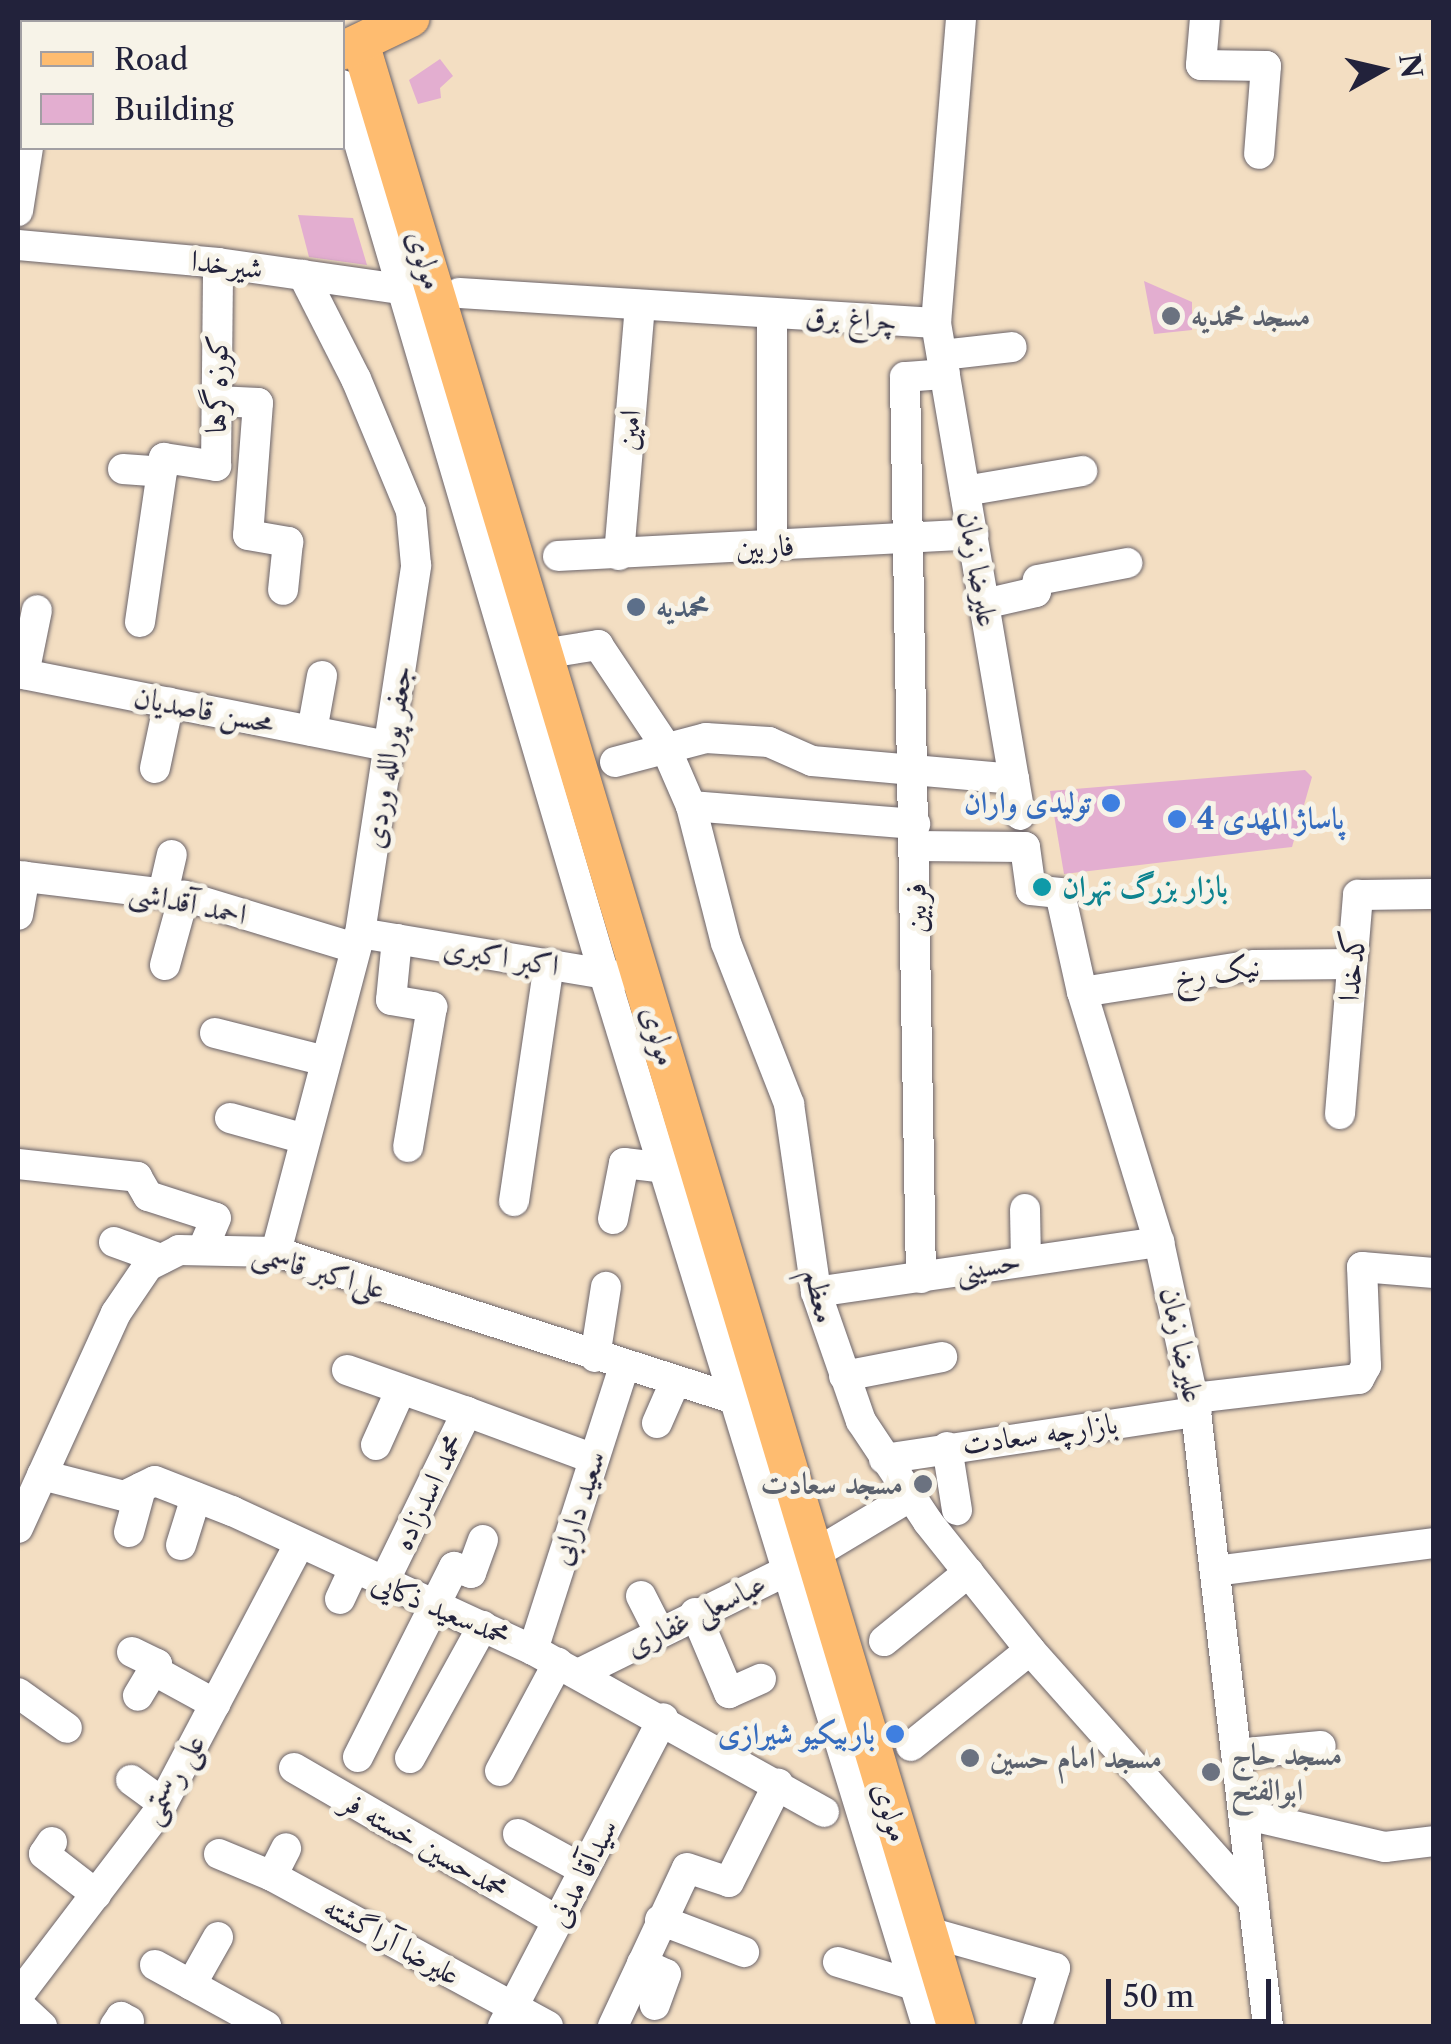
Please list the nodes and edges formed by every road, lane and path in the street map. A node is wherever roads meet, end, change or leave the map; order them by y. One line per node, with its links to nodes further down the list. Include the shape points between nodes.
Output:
1 (411, 18): 4 (main road)
2 (960, 18): 15 (street, چراغ برق)
3 (1205, 18): 7 (street, via 1202,65 1266,66)
4 (352, 48): 12 (main road, مولوی)
5 (345, 93): 12 (street)
6 (28, 150): 8 (street)
7 (1258, 154)
8 (18, 212)
9 (18, 245): 10 (street, شیرخدا)
10 (218, 262): 11 (street, شیرخدا); 18 (street, کوزه‌گرها)
11 (303, 276): 12 (street, شیرخدا); 39 (street, جعفر پورالله وردی, via 411,511 416,565)
12 (433, 292): 13 (street, چراغ برق); 33 (main road, مولوی); 57 (street)
13 (640, 305): 14 (street, چراغ برق); 27 (street, امین)
14 (772, 314): 15 (street, چراغ برق); 25 (street)
15 (936, 323): 17 (street, علیرضا زمان)
16 (1012, 347): 17 (street)
17 (944, 364): 22 (street, علیرضا زمان); 24 (street, فربین, via 905,377)
18 (218, 401): 21 (street, کوزه‌گرها, via 216,466 164,458); 29 (street, via 258,404 248,535 288,542)
19 (123, 469): 21 (street)
20 (1082, 471): 22 (street)
21 (162, 472): 32 (street)
22 (965, 490): 23 (street, علیرضا زمان)
23 (973, 534): 24 (street, فاربین); 30 (street, علیرضا زمان)
24 (906, 538): 25 (street, فاربین); 42 (street, فربین)
25 (772, 546): 27 (street, فاربین)
26 (558, 556): 27 (street, فاربین)
27 (619, 556)
28 (1127, 564): 30 (street, via 1038,580 1036,592)
29 (284, 590)
30 (984, 604): 43 (street, علیرضا زمان)
31 (37, 610): 34 (street)
32 (140, 622)
33 (542, 654): 38 (street, معظم, via 598,645); 58 (main road, مولوی)
34 (21, 673): 36 (street, محسن قاصدیان)
35 (322, 676): 37 (street)
36 (169, 702): 37 (street, محسن قاصدیان); 41 (street)
37 (312, 731): 39 (street, محسن قاصدیان)
38 (664, 744): 40 (street); 42 (street, via 706,738 770,742 812,761); 44 (street, معظم)
39 (391, 747): 53 (street, جعفر پورالله وردی)
40 (615, 762)
41 (154, 768)
42 (913, 770): 43 (street); 46 (street, فربین)
43 (1014, 779): 45 (street, علیرضا زمان)
44 (692, 806): 46 (street); 80 (street, معظم, via 726,943 789,1104)
45 (1020, 815)
46 (914, 835): 59 (street, علیرضا زمان, via 1025,847 1031,890 1060,893); 78 (street, فربین)
47 (172, 855): 49 (street)
48 (21, 877): 49 (street, احمد آقداشی); 51 (street)
49 (173, 894): 53 (street, احمد آقداشی); 55 (street)
50 (1434, 894): 54 (street, کدخدا, via 1360,891)
51 (18, 915)
52 (397, 940): 53 (street, اکبر اکبری); 56 (street, اکبر اکبری); 65 (street, via 392,1000 432,1006)
53 (357, 941): 61 (street, جعفر پورالله وردی)
54 (1352, 964): 59 (street, نیک رخ, via 1255,965); 62 (street, کدخدا)
55 (165, 965)
56 (549, 965): 57 (street, اکبر اکبری); 68 (street)
57 (604, 974): 58 (street, اکبر اکبری); 67 (street)
58 (642, 980): 67 (main road, مولوی)
59 (1082, 992): 72 (street, علیرضا زمان)
60 (215, 1033): 61 (street)
61 (326, 1062): 64 (street, جعفر پورالله وردی)
62 (1340, 1114)
63 (230, 1118): 64 (street)
64 (305, 1139): 74 (street, جعفر پورالله وردی)
65 (408, 1146)
66 (18, 1164): 73 (street, via 140,1166 148,1196 216,1218)
67 (684, 1170): 70 (street, via 624,1163); 88 (main road, مولوی)
68 (514, 1201)
69 (1024, 1209): 76 (street)
70 (612, 1219)
71 (114, 1242): 75 (street)
72 (1160, 1242): 76 (street, حسینی); 87 (street, علیرضا زمان)
73 (203, 1248): 74 (street, علی‌اکبر قاسمی); 75 (street, علی‌اکبر قاسمی)
74 (276, 1252): 82 (street, علی‌اکبر قاسمی)
75 (161, 1259): 96 (street, via 148,1266 116,1313)
76 (1026, 1259): 78 (street, حسینی)
77 (1434, 1273): 87 (street, بازارچه سعادت, via 1362,1266 1364,1374)
78 (921, 1278): 80 (street, حسینی)
79 (606, 1287): 82 (street, سعید دارابی)
80 (816, 1292): 84 (street, معظم)
81 (942, 1356): 84 (street)
82 (609, 1362): 85 (street, علی‌اکبر قاسمی); 93 (street, سعید دارابی)
83 (347, 1370): 86 (street)
84 (844, 1376): 94 (street, معظم)
85 (675, 1382): 88 (street, علی‌اکبر قاسمی); 90 (street)
86 (401, 1389): 89 (street); 91 (street)
87 (1195, 1405): 92 (street, بازارچه سعادت); 108 (street, علیرضا زمان)
88 (754, 1406): 106 (main road, مولوی)
89 (467, 1412): 93 (street, محمد اسدزاده); 110 (street, محمد اسدزاده)
90 (657, 1423)
91 (376, 1445)
92 (948, 1448): 94 (street, بازارچه سعادت); 99 (street)
93 (594, 1459): 119 (street, سعید دارابی)
94 (884, 1460): 97 (street, معظم)
95 (141, 1488): 96 (street, محمدسعید ذکایی, via 124,1496); 98 (street, محمدسعید ذکایی, via 155,1480); 101 (street)
96 (30, 1489): 100 (street)
97 (910, 1496): 106 (street); 109 (street, معظم)
98 (196, 1497): 103 (street, محمدسعید ذکایی); 105 (street)
99 (957, 1510)
100 (18, 1528)
101 (129, 1532)
102 (483, 1540): 113 (street, via 471,1572 454,1567)
103 (299, 1544): 107 (street, محمدسعید ذکایی); 123 (street, علی رستمی, via 242,1621)
104 (1434, 1544): 108 (street)
105 (180, 1546)
106 (801, 1563): 114 (street, عباسعلی غفاری); 136 (main road, مولوی)
107 (353, 1571): 110 (street, محمدسعید ذکایی); 112 (street)
108 (1215, 1571): 128 (street, علیرضا زمان)
109 (969, 1572): 117 (street); 118 (street, معظم)
110 (382, 1586): 113 (street, محمدسعید ذکایی)
111 (641, 1596): 116 (street)
112 (340, 1599)
113 (438, 1606): 115 (street, محمدسعید ذکایی); 129 (street)
114 (694, 1613): 116 (street, عباسعلی غفاری); 121 (street, via 729,1693)
115 (483, 1626): 119 (street, محمدسعید ذکایی); 130 (street)
116 (660, 1631): 119 (street, عباسعلی غفاری)
117 (884, 1641)
118 (1030, 1650): 126 (street); 147 (street, معظم)
119 (556, 1663): 124 (street, محمدسعید ذکایی); 132 (street, سعید دارابی)
120 (141, 1673): 123 (street)
121 (761, 1679)
122 (18, 1693): 125 (street)
123 (215, 1704): 135 (street, علی رستمی)
124 (663, 1718): 134 (street, محمدسعید ذکایی); 145 (street, سیدآقا مدنی)
125 (67, 1728)
126 (910, 1746)
127 (1322, 1746): 128 (street)
128 (1236, 1754): 137 (street, علیرضا زمان)
129 (358, 1757)
130 (410, 1758)
131 (294, 1768): 150 (street, محمدحسین خسته فر)
132 (500, 1771)
133 (131, 1780): 135 (street)
134 (778, 1784): 136 (street, محمدسعید ذکایی); 149 (street, via 730,1882 687,1868)
135 (163, 1803): 144 (street, علی رستمی)
136 (854, 1809): 151 (main road, مولوی); 161 (street)
137 (1243, 1814): 139 (street, via 1385,1846); 147 (street, علیرضا زمان)
138 (518, 1834): 145 (street)
139 (1434, 1841)
140 (52, 1842): 148 (street, via 44,1854)
141 (286, 1848): 146 (street)
142 (88, 1852): 144 (street)
143 (219, 1854): 146 (street, علیرضا آراگشته)
144 (115, 1868): 148 (street, علی رستمی)
145 (584, 1870): 150 (street, سیدآقا مدنی)
146 (272, 1876): 162 (street, علیرضا آراگشته)
147 (1252, 1890): 168 (street, علیرضا زمان)
148 (96, 1894): 158 (street, علی رستمی)
149 (660, 1920): 153 (street); 155 (street)
150 (558, 1921): 162 (street, سیدآقا مدنی)
151 (928, 1932): 161 (main road, مولوی); 167 (street, via 1055,1968)
152 (218, 1937): 157 (street)
153 (744, 1952)
154 (838, 1962): 161 (street)
155 (642, 1963): 160 (street, via 666,1974); 166 (street)
156 (155, 1965): 157 (street)
157 (191, 1985): 164 (street)
158 (18, 1996)
159 (18, 2004): 163 (street)
160 (655, 2005)
161 (936, 2008)
162 (508, 2017): 165 (street, علیرضا آراگشته)
163 (42, 2026)
164 (266, 2026)
165 (548, 2026)
166 (613, 2026)
167 (1037, 2026)
168 (1268, 2026)

